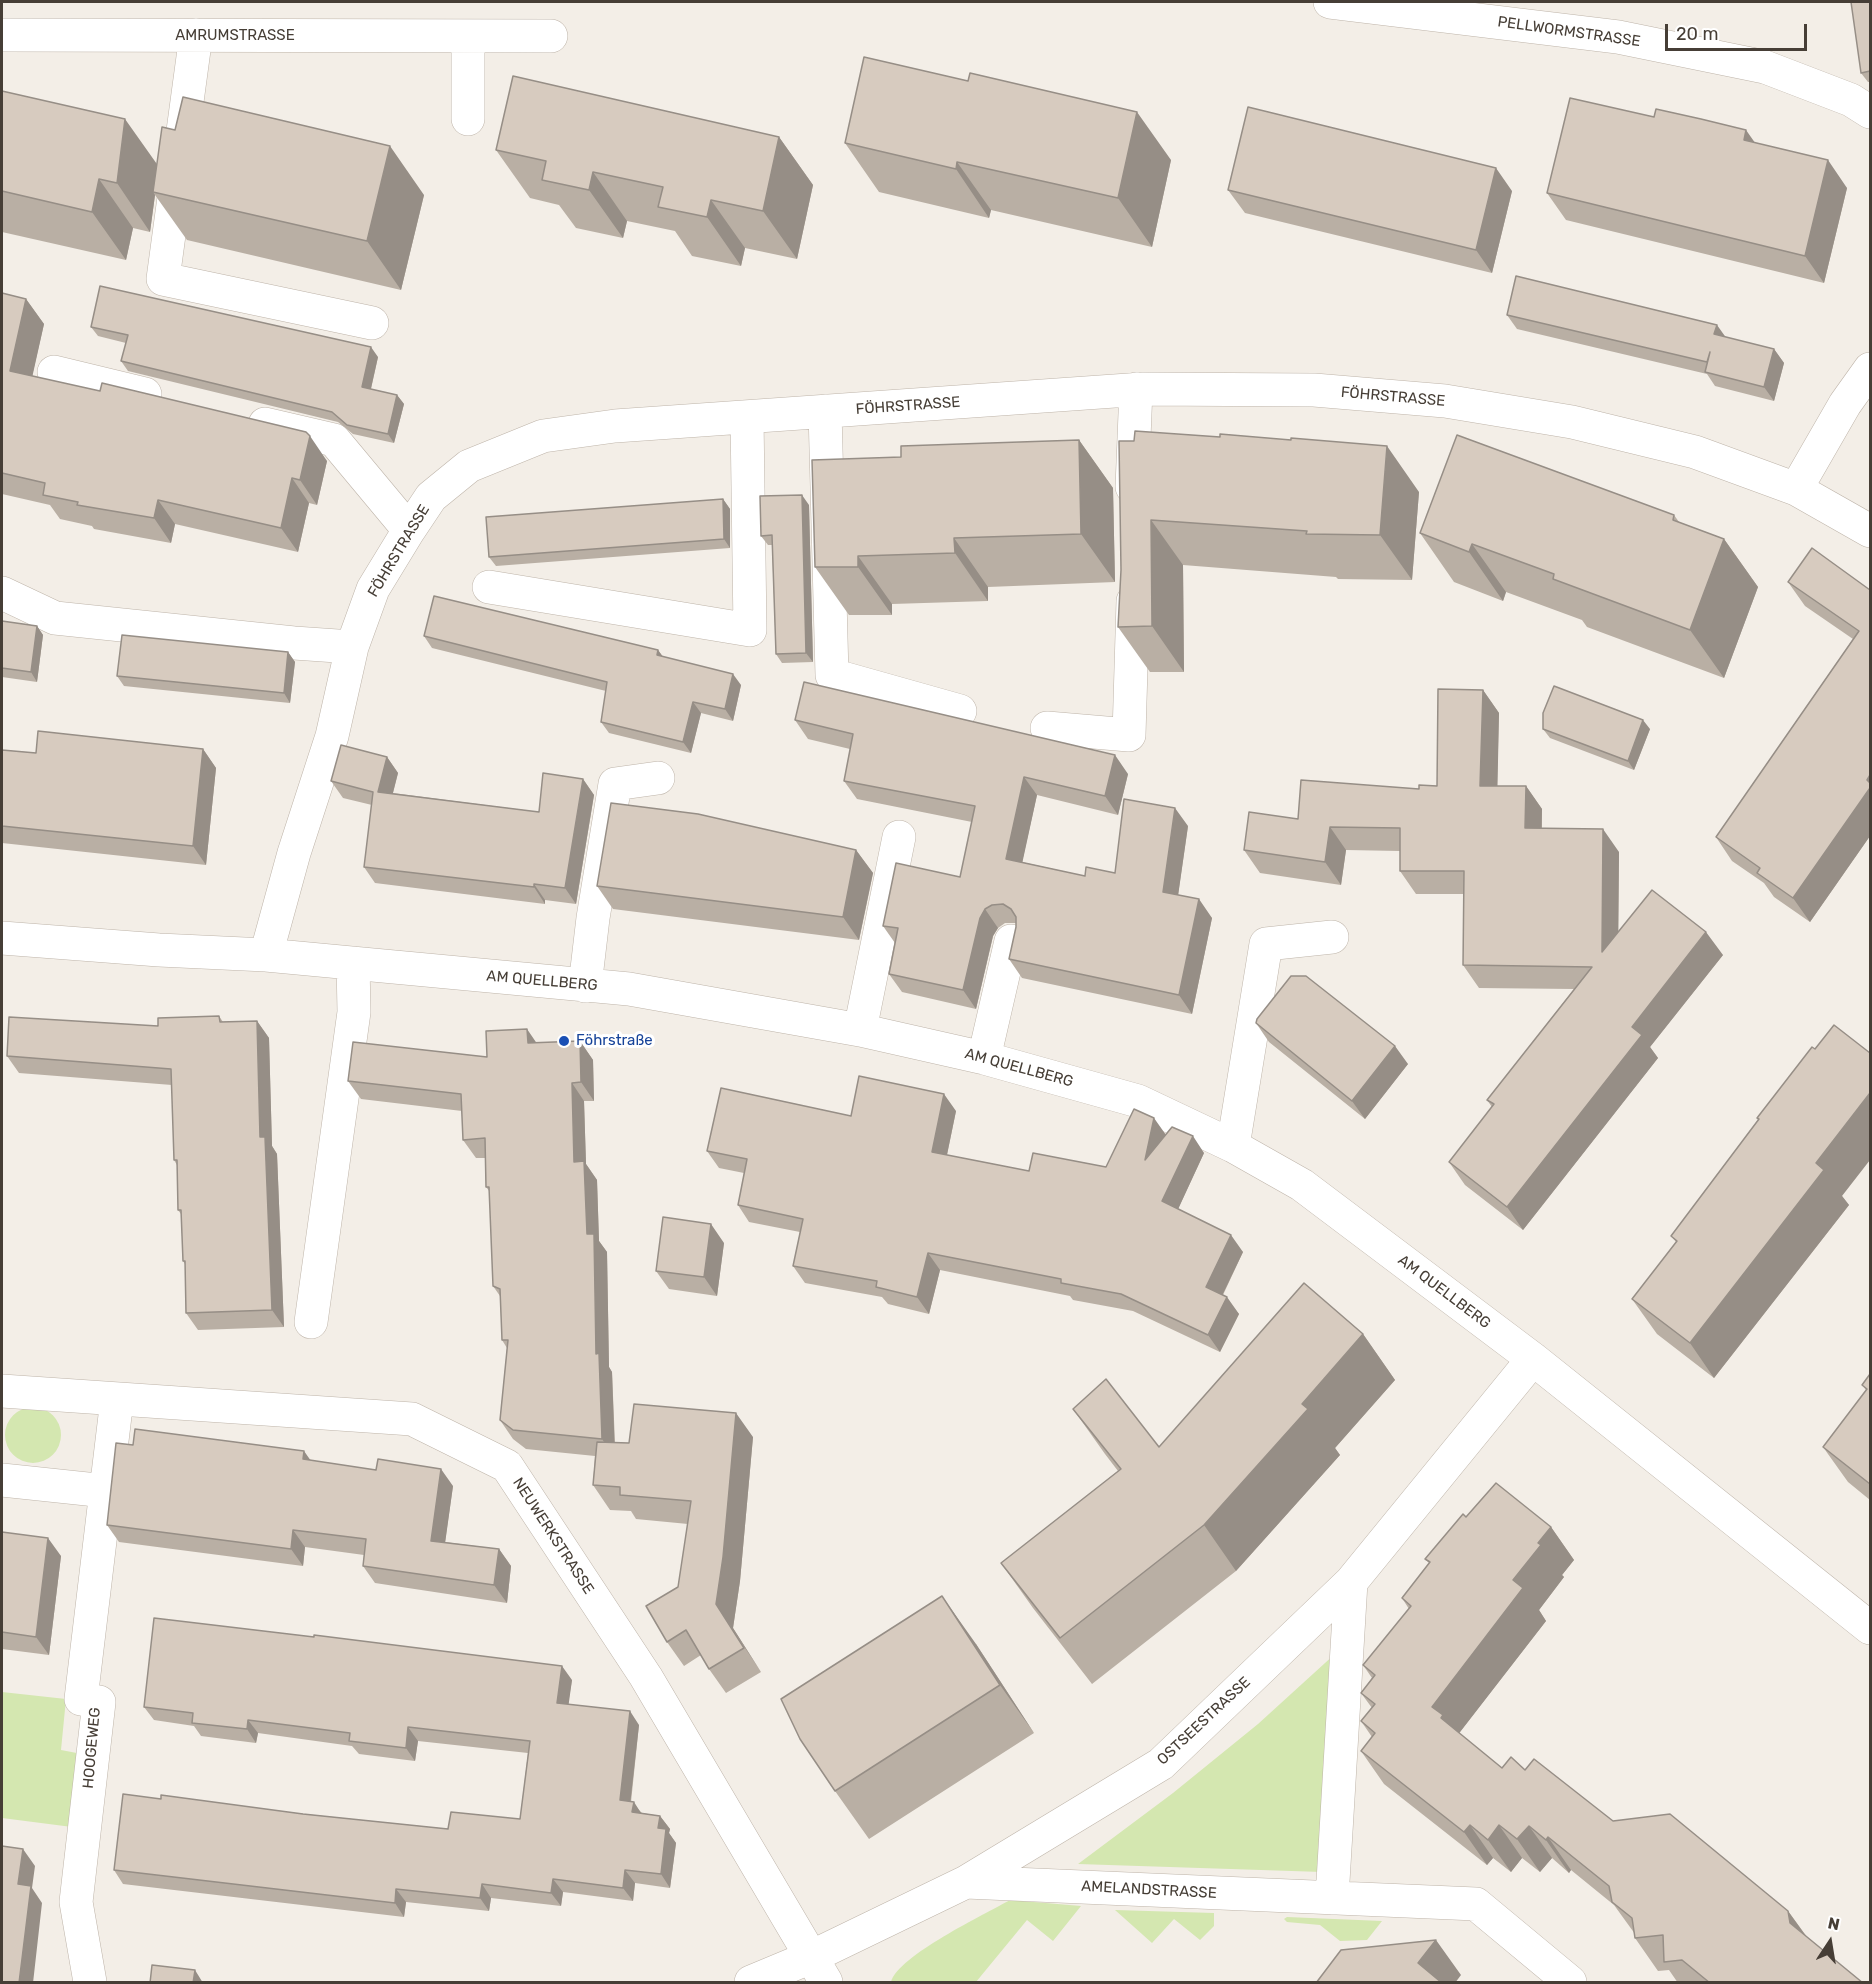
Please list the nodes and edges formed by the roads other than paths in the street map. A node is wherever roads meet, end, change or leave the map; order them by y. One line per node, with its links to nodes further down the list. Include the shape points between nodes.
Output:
1 (1330, 2): 6 (street, PELLWORMSTRASSE, via 1618,37 1742,62 1851,100)
2 (2, 35): 3 (street, AMRUMSTRASSE)
3 (196, 35): 5 (street, AMRUMSTRASSE); 8 (street, via 163,279)
4 (551, 36): 5 (street, AMRUMSTRASSE)
5 (468, 37): 7 (street)
6 (1870, 112)
7 (468, 119)
8 (372, 323)
9 (1870, 369): 16 (street)
10 (54, 372): 12 (street)
11 (1136, 390): 13 (street, FÖHRSTRASSE); 16 (street, FÖHRSTRASSE, via 1314,390 1445,401 1572,422 1695,452); 17 (street)
12 (171, 400)
13 (825, 411): 14 (street, FÖHRSTRASSE); 24 (street, via 832,675)
14 (747, 417): 18 (street, FÖHRSTRASSE, via 615,426 543,436 469,466 431,497); 21 (street, via 750,630)
15 (241, 418): 18 (street, via 334,440)
16 (1796, 489): 19 (street, FÖHRSTRASSE)
17 (1132, 512)
18 (409, 530): 23 (street, FÖHRSTRASSE, via 373,589)
19 (1870, 531)
20 (1133, 570): 25 (street, via 1129,735)
21 (489, 587)
22 (2, 592): 23 (street, via 55,618)
23 (352, 647): 31 (street, FÖHRSTRASSE, via 332,736)
24 (960, 711)
25 (1047, 728)
26 (658, 778): 33 (street, via 615,784)
27 (899, 837): 34 (street)
28 (1332, 937): 36 (street, via 1266,944)
29 (2, 938): 31 (street, AM QUELLBERG)
30 (1011, 941): 35 (street)
31 (266, 955): 32 (street, AM QUELLBERG)
32 (353, 963): 33 (street, AM QUELLBERG); 37 (street, via 354,1012)
33 (585, 986): 34 (street, AM QUELLBERG, via 629,989)
34 (860, 1030): 35 (street, AM QUELLBERG)
35 (984, 1058): 36 (street, AM QUELLBERG, via 1138,1101)
36 (1233, 1146): 38 (street, AM QUELLBERG, via 1302,1185)
37 (311, 1322)
38 (1533, 1359): 43 (street, OSTSEESTRASSE); 44 (street, AM QUELLBERG)
39 (2, 1391): 40 (street, NEUWERKSTRASSE)
40 (117, 1399): 42 (street, HOOGEWEG); 47 (street, NEUWERKSTRASSE, via 412,1419 507,1466 646,1677)
41 (2, 1480): 42 (street)
42 (106, 1491): 48 (street, HOOGEWEG, via 81,1699 99,1702 76,1902)
43 (1352, 1582): 45 (street, OSTSEESTRASSE, via 1161,1764); 46 (street)
44 (1870, 1628)
45 (966, 1882): 46 (street, AMELANDSTRASSE); 47 (street, OSTSEESTRASSE)
46 (1332, 1898): 50 (street, AMELANDSTRASSE, via 1476,1904)
47 (819, 1970): 49 (street, OSTSEESTRASSE)
48 (90, 1983)
49 (751, 1983)
50 (1570, 1983)

